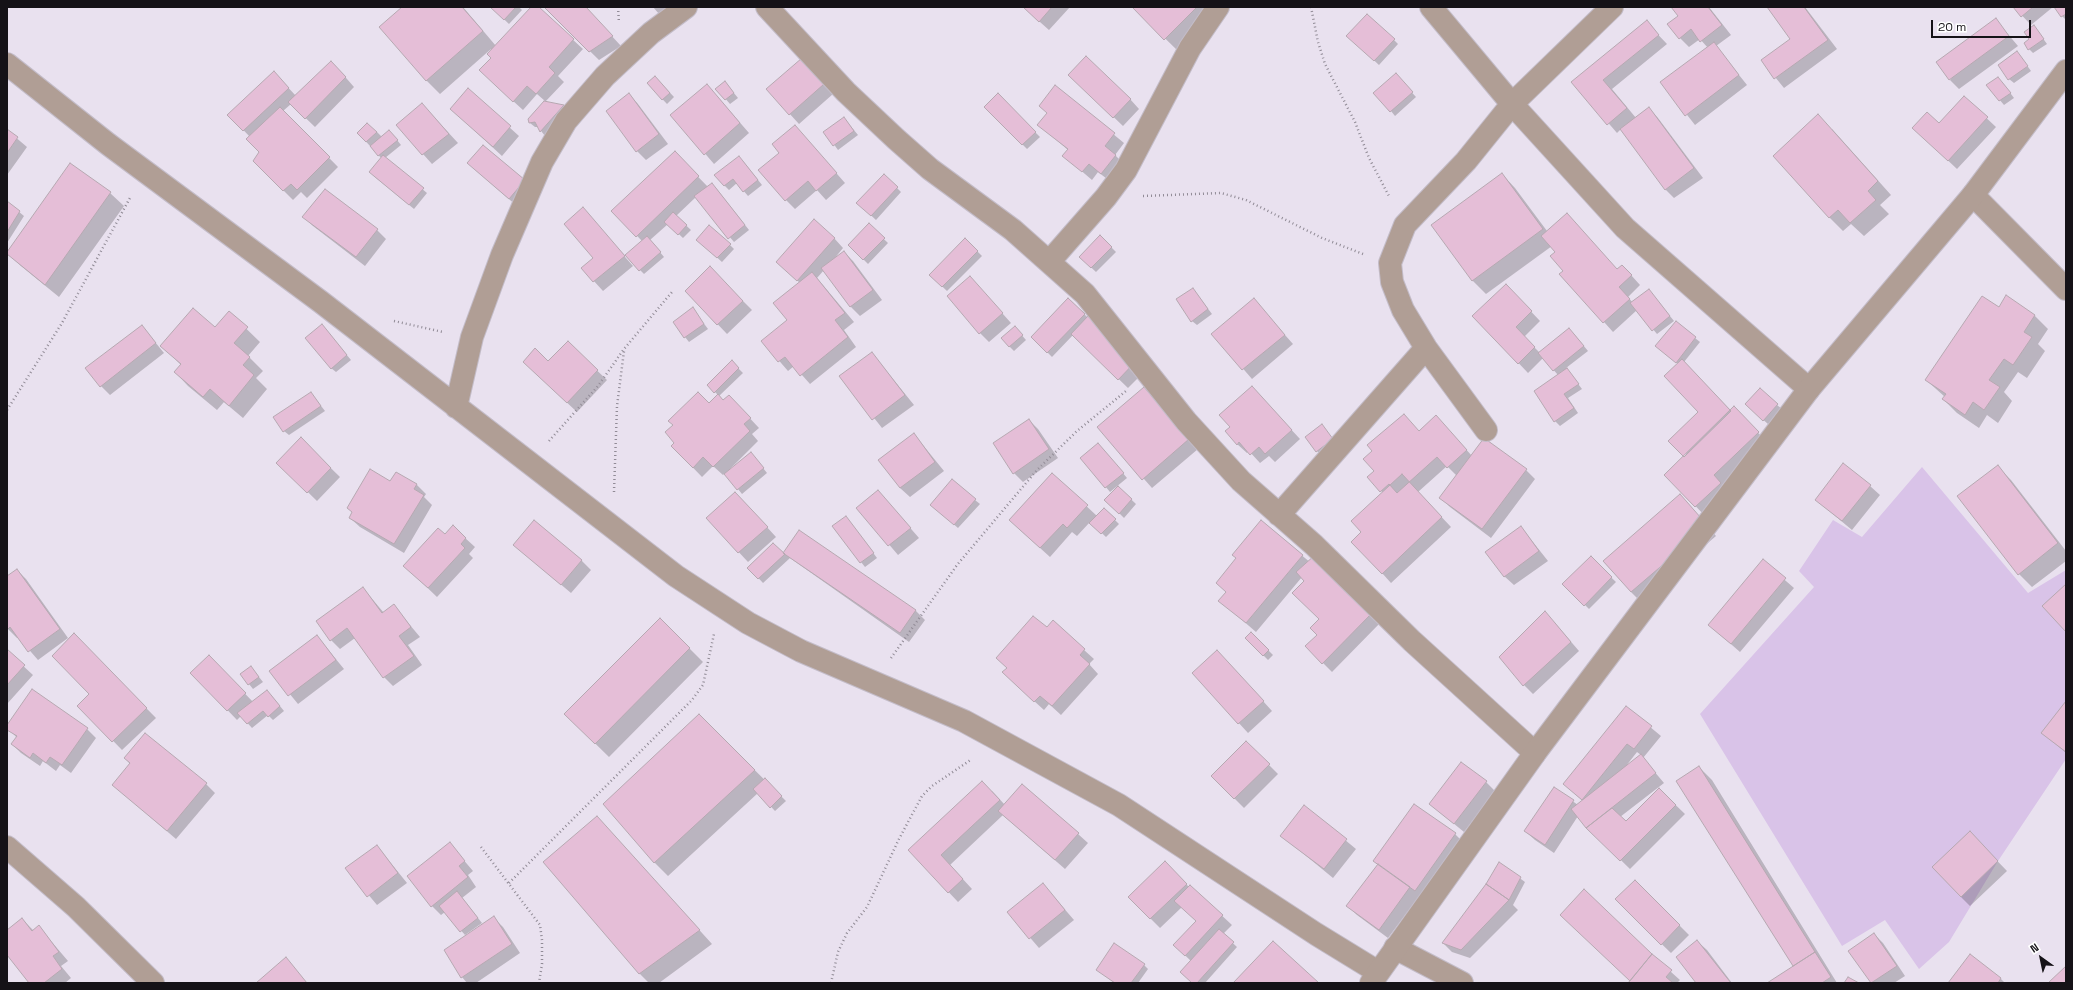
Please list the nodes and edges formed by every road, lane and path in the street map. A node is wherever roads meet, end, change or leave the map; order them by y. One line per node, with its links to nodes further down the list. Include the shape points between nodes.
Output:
1 (686, 7): 19 (street, via 651,34 605,76 566,121 542,162 523,205)
2 (767, 7): 14 (street, via 846,92 896,139 930,169 1013,230)
3 (1218, 7): 12 (street, via 1190,48 1126,170)
4 (1311, 7): 13 (path, via 1325,64)
5 (1431, 7): 9 (street)
6 (1612, 7): 9 (street)
7 (7, 64): 10 (street)
8 (2066, 71): 11 (street)
9 (1512, 104): 13 (street, via 1466,161); 23 (street, via 1625,228)
10 (144, 171): 18 (street); 25 (path, via 62,323)
11 (1973, 196): 16 (street); 23 (street)
12 (1106, 197): 14 (street); 15 (path, via 1221,193 1246,200 1322,238)
13 (1405, 225): 15 (street)
14 (1049, 262): 22 (street, via 1085,294)
15 (1390, 263): 20 (street, via 1392,282 1403,310)
16 (2066, 289)
17 (672, 292): 21 (path)
18 (359, 332): 19 (path, via 369,321 383,318); 24 (street)
19 (472, 337): 24 (street)
20 (1426, 348): 26 (street); 28 (street)
21 (624, 349): 27 (path, via 598,386); 29 (path, via 617,406)
22 (1149, 373): 28 (street, via 1213,452); 31 (path, via 1077,431 1037,470 957,565)
23 (1809, 389): 33 (street)
24 (456, 407): 27 (street)
25 (7, 410)
26 (1486, 430)
27 (529, 464): 29 (street)
28 (1279, 515): 33 (street)
29 (612, 528): 30 (street, via 676,576)
30 (721, 605): 31 (street, via 801,651); 36 (path, via 703,685 692,700)
31 (875, 681): 32 (street)
32 (1001, 739): 38 (street, via 1119,805 1316,934); 41 (path, via 937,782 922,796 867,907 847,933 838,952)
33 (1535, 753): 37 (street)
34 (7, 847): 39 (street, via 76,907)
35 (481, 847): 36 (path)
36 (509, 883): 40 (path, via 540,925 542,946)
37 (1395, 948): 38 (street); 42 (street)
38 (1375, 977)
39 (153, 983)
40 (538, 983)
41 (831, 983)
42 (1462, 983)

